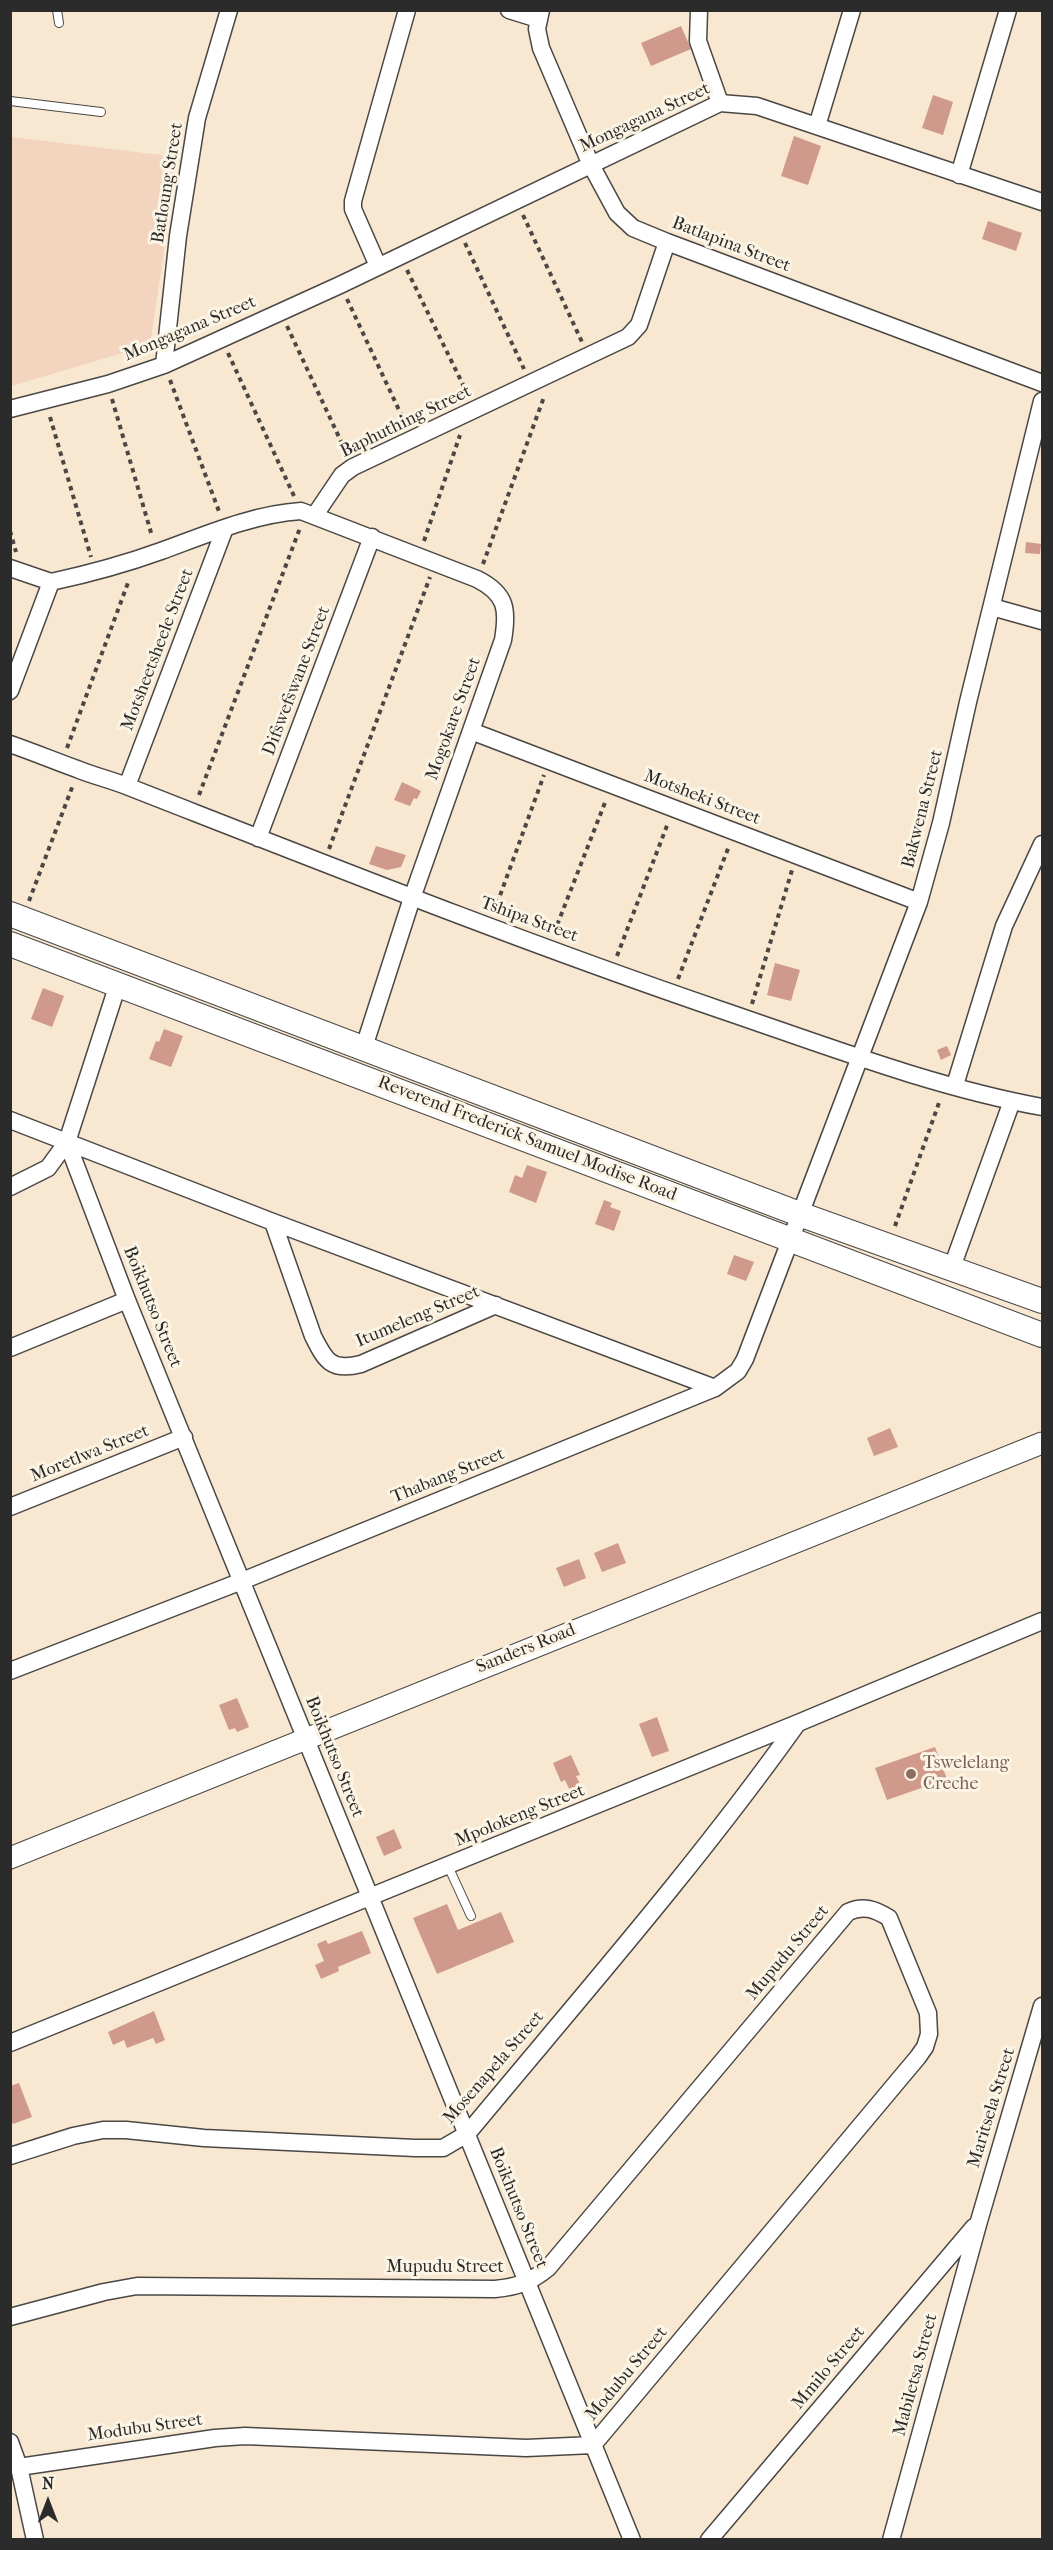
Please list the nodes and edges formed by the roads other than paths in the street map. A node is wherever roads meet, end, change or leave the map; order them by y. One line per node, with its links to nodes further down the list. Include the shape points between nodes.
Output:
1 (57, 10): 9 (lane)
2 (229, 10): 19 (street, Batloung Street, via 197,118 178,236)
3 (407, 10): 18 (street, via 353,201)
4 (509, 10): 8 (street)
5 (699, 10): 11 (street, via 698,41)
6 (852, 10): 13 (street)
7 (1008, 10): 15 (street)
8 (539, 15): 14 (street, Batlapina Street, via 540,48)
9 (59, 23)
10 (10, 101): 12 (lane)
11 (720, 103): 13 (street, Mongagana Street, via 757,106); 14 (street, Mongagana Street)
12 (101, 112)
13 (817, 126): 15 (street, Mongagana Street)
14 (591, 165): 17 (street, Batlapina Street, via 624,222); 18 (street, Mongagana Street)
15 (959, 175): 16 (street, Mongagana Street)
16 (1042, 202)
17 (667, 242): 20 (street, Batlapina Street); 23 (street, Baphuthing Street, via 639,325 628,337 353,466)
18 (378, 266): 19 (street, Mongagana Street)
19 (164, 365): 22 (street, Mongagana Street)
20 (1042, 383)
21 (1042, 400): 28 (street, Bakwena Street)
22 (10, 409)
23 (308, 512): 24 (street, via 285,512); 25 (street, Mogokare Street)
24 (225, 528): 27 (street, via 96,572); 33 (street, Motsheetsheele Street)
25 (372, 537): 31 (street, Mogokare Street, via 491,586 507,610 503,640); 34 (street, Difswefswane Street)
26 (10, 568): 27 (street)
27 (51, 582): 30 (street)
28 (992, 607): 29 (street); 37 (street, Bakwena Street)
29 (1042, 621)
30 (10, 691)
31 (471, 731): 36 (street, Mogokare Street); 37 (street, Motsheki Street)
32 (10, 744): 33 (street, Tshipa Street)
33 (127, 786): 34 (street, Tshipa Street)
34 (258, 838): 36 (street, Tshipa Street)
35 (1042, 844): 43 (street, via 1004,926)
36 (412, 898): 41 (street, Mogokare Street); 42 (street, Tshipa Street)
37 (919, 902): 42 (street, Bakwena Street)
38 (16, 916): 41 (main road, Reverend Frederick Samuel Modise Road)
39 (10, 944): 40 (main road, Reverend Frederick Samuel Modise Road)
40 (118, 984): 47 (street); 51 (main road, Reverend Frederick Samuel Modise Road)
41 (363, 1047): 49 (main road, Reverend Frederick Samuel Modise Road)
42 (860, 1058): 43 (street, Tshipa Street); 49 (street, Bakwena Street)
43 (951, 1084): 44 (street, Tshipa Street)
44 (1012, 1101): 45 (street, Tshipa Street); 52 (street)
45 (1042, 1107)
46 (10, 1120): 47 (street, Itumeleng Street)
47 (67, 1142): 48 (street, via 48,1168); 50 (street, Itumeleng Street); 53 (street, Boikhutso Street)
48 (10, 1187)
49 (802, 1215): 51 (street, Thabang Street); 52 (main road, Reverend Frederick Samuel Modise Road)
50 (273, 1221): 55 (street, Itumeleng Street); 55 (street, Itumeleng Street, via 313,1336 333,1365 361,1364)
51 (791, 1240): 56 (main road, Reverend Frederick Samuel Modise Road); 58 (street, Thabang Street, via 745,1359 738,1371)
52 (951, 1270): 54 (main road, Reverend Frederick Samuel Modise Road)
53 (127, 1300): 57 (street); 59 (street, Boikhutso Street)
54 (1042, 1300)
55 (496, 1305): 58 (street, Itumeleng Street)
56 (1042, 1335)
57 (10, 1347)
58 (716, 1388): 62 (street, Thabang Street)
59 (184, 1437): 61 (street, Moretlwa Street); 62 (street, Boikhutso Street)
60 (1038, 1443): 66 (street, Sanders Road)
61 (10, 1507)
62 (242, 1581): 64 (street, Thabang Street); 66 (street, Boikhutso Street)
63 (1042, 1621): 65 (street, Mpolokeng Street)
64 (10, 1671)
65 (798, 1723): 68 (street, Mpolokeng Street); 74 (street, Mosenapela Street, via 748,1792)
66 (305, 1738): 67 (street, Sanders Road); 69 (street, Boikhutso Street)
67 (10, 1858)
68 (448, 1866): 69 (street, Mpolokeng Street); 70 (lane)
69 (371, 1897): 73 (street, Mpolokeng Street); 74 (street, Boikhutso Street)
70 (471, 1916)
71 (889, 1918): 77 (street, Mupudu Street, via 866,1908 848,1912 548,2268); 80 (street, Modubu Street, via 928,2013 925,2047)
72 (1042, 2006): 76 (street, Maritsela Street)
73 (10, 2043)
74 (467, 2134): 75 (street, Mosenapela Street, via 443,2148 415,2148 104,2130); 77 (street, Boikhutso Street)
75 (10, 2156)
76 (978, 2221): 85 (street, Mmilo Street); 86 (street, Mabiletsa Street)
77 (527, 2283): 78 (street, Mupudu Street, via 495,2289 137,2286); 80 (street, Boikhutso Street)
78 (10, 2317)
79 (10, 2442): 81 (street)
80 (593, 2445): 81 (street, Modubu Street, via 525,2448 245,2436); 84 (street, Boikhutso Street)
81 (19, 2467): 82 (street)
82 (18, 2504): 83 (street)
83 (35, 2540)
84 (632, 2540)
85 (709, 2540)
86 (891, 2540)

